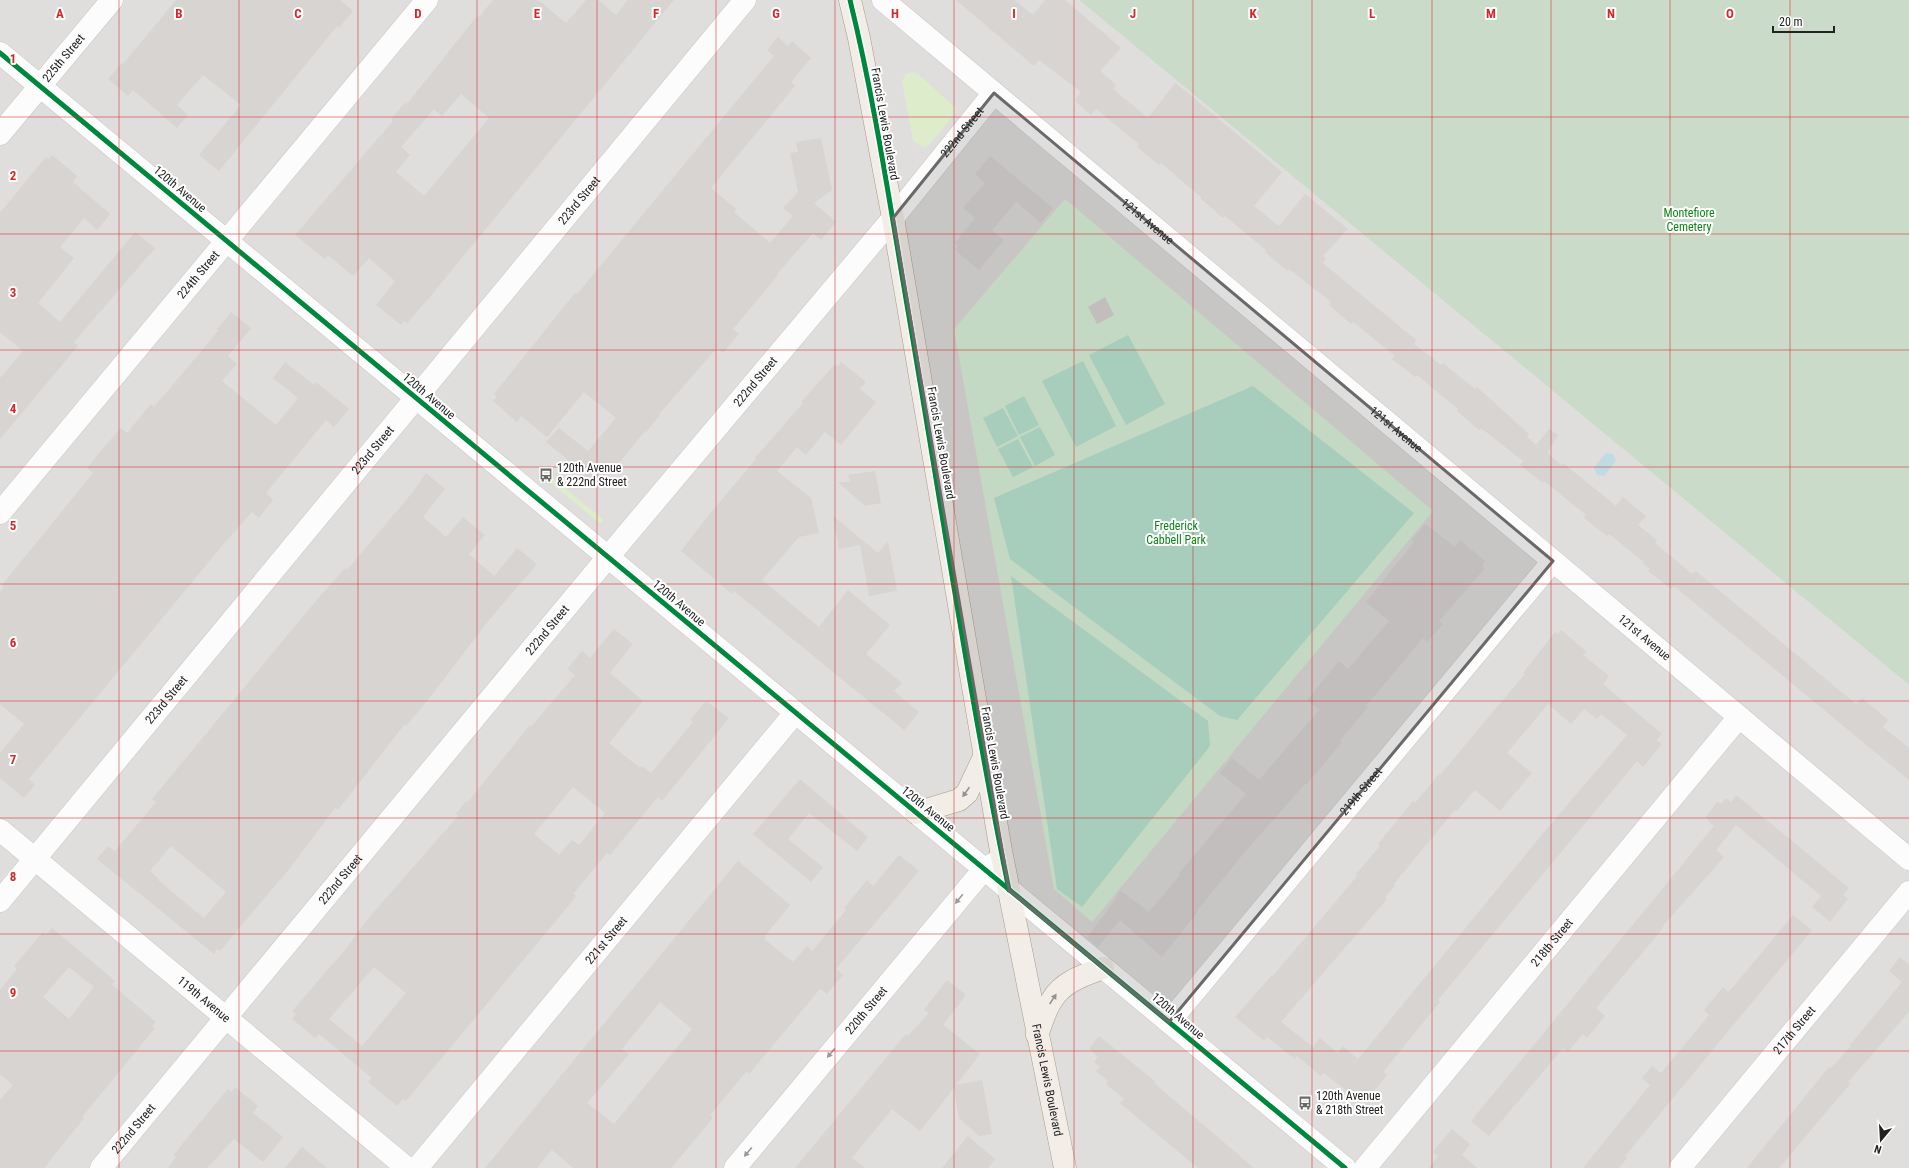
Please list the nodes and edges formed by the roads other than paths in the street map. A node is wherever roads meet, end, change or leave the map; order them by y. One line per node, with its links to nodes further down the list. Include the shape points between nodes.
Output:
1 (112, 0): 7 (street, 225th Street)
2 (427, 0): 11 (street, 224th Street)
3 (745, 0): 12 (street, 223rd Street)
4 (850, 0): 10 (main road, Francis Lewis Boulevard, via 860,38)
5 (883, 0): 8 (street, 121st Avenue)
6 (0, 53): 7 (street, 120th Avenue)
7 (41, 87): 9 (street, 225th Street); 11 (street, 120th Avenue)
8 (994, 93): 10 (street, 222nd Street); 15 (street, 121st Avenue)
9 (0, 134)
10 (893, 218): 14 (street, 222nd Street); 18 (main road, Francis Lewis Boulevard)
11 (226, 241): 12 (street, 120th Avenue); 13 (street, 224th Street)
12 (417, 399): 14 (street, 120th Avenue); 21 (street, 223rd Street)
13 (0, 513)
14 (608, 557): 16 (street, 120th Avenue); 29 (street, 222nd Street)
15 (1553, 561): 17 (street, 121st Avenue); 30 (street, 219th Street)
16 (795, 713): 19 (street, 120th Avenue); 35 (street, 221st Street)
17 (1739, 716): 23 (street, 121st Avenue); 38 (street, 218th Street)
18 (984, 757): 19 (main road, one-way to 19, via 967,793 959,800); 22 (main road, Francis Lewis Boulevard)
19 (916, 813): 24 (street, 120th Avenue)
20 (0, 830): 21 (street, 119th Avenue)
21 (34, 859): 27 (street, 223rd Street); 29 (street, 119th Avenue)
22 (1003, 859): 24 (street, 220th Street); 25 (main road, Francis Lewis Boulevard)
23 (1909, 859)
24 (984, 869): 25 (street, 120th Avenue); 36 (street, 220th Street, one-way to 36)
25 (1010, 890): 28 (street, 120th Avenue); 31 (main road, Francis Lewis Boulevard)
26 (1909, 892): 39 (street, 217th Street)
27 (0, 901)
28 (1103, 968): 30 (street, 120th Avenue); 31 (main road, one-way to 28, via 1052,1000 1062,988 1075,978)
29 (226, 1018): 33 (street, 222nd Street); 34 (street, 119th Avenue)
30 (1169, 1022): 37 (street, 120th Avenue)
31 (1037, 1035): 32 (main road, Francis Lewis Boulevard)
32 (1060, 1164)
33 (101, 1168)
34 (407, 1168)
35 (417, 1168)
36 (735, 1168)
37 (1345, 1168)
38 (1365, 1168)
39 (1680, 1168)

